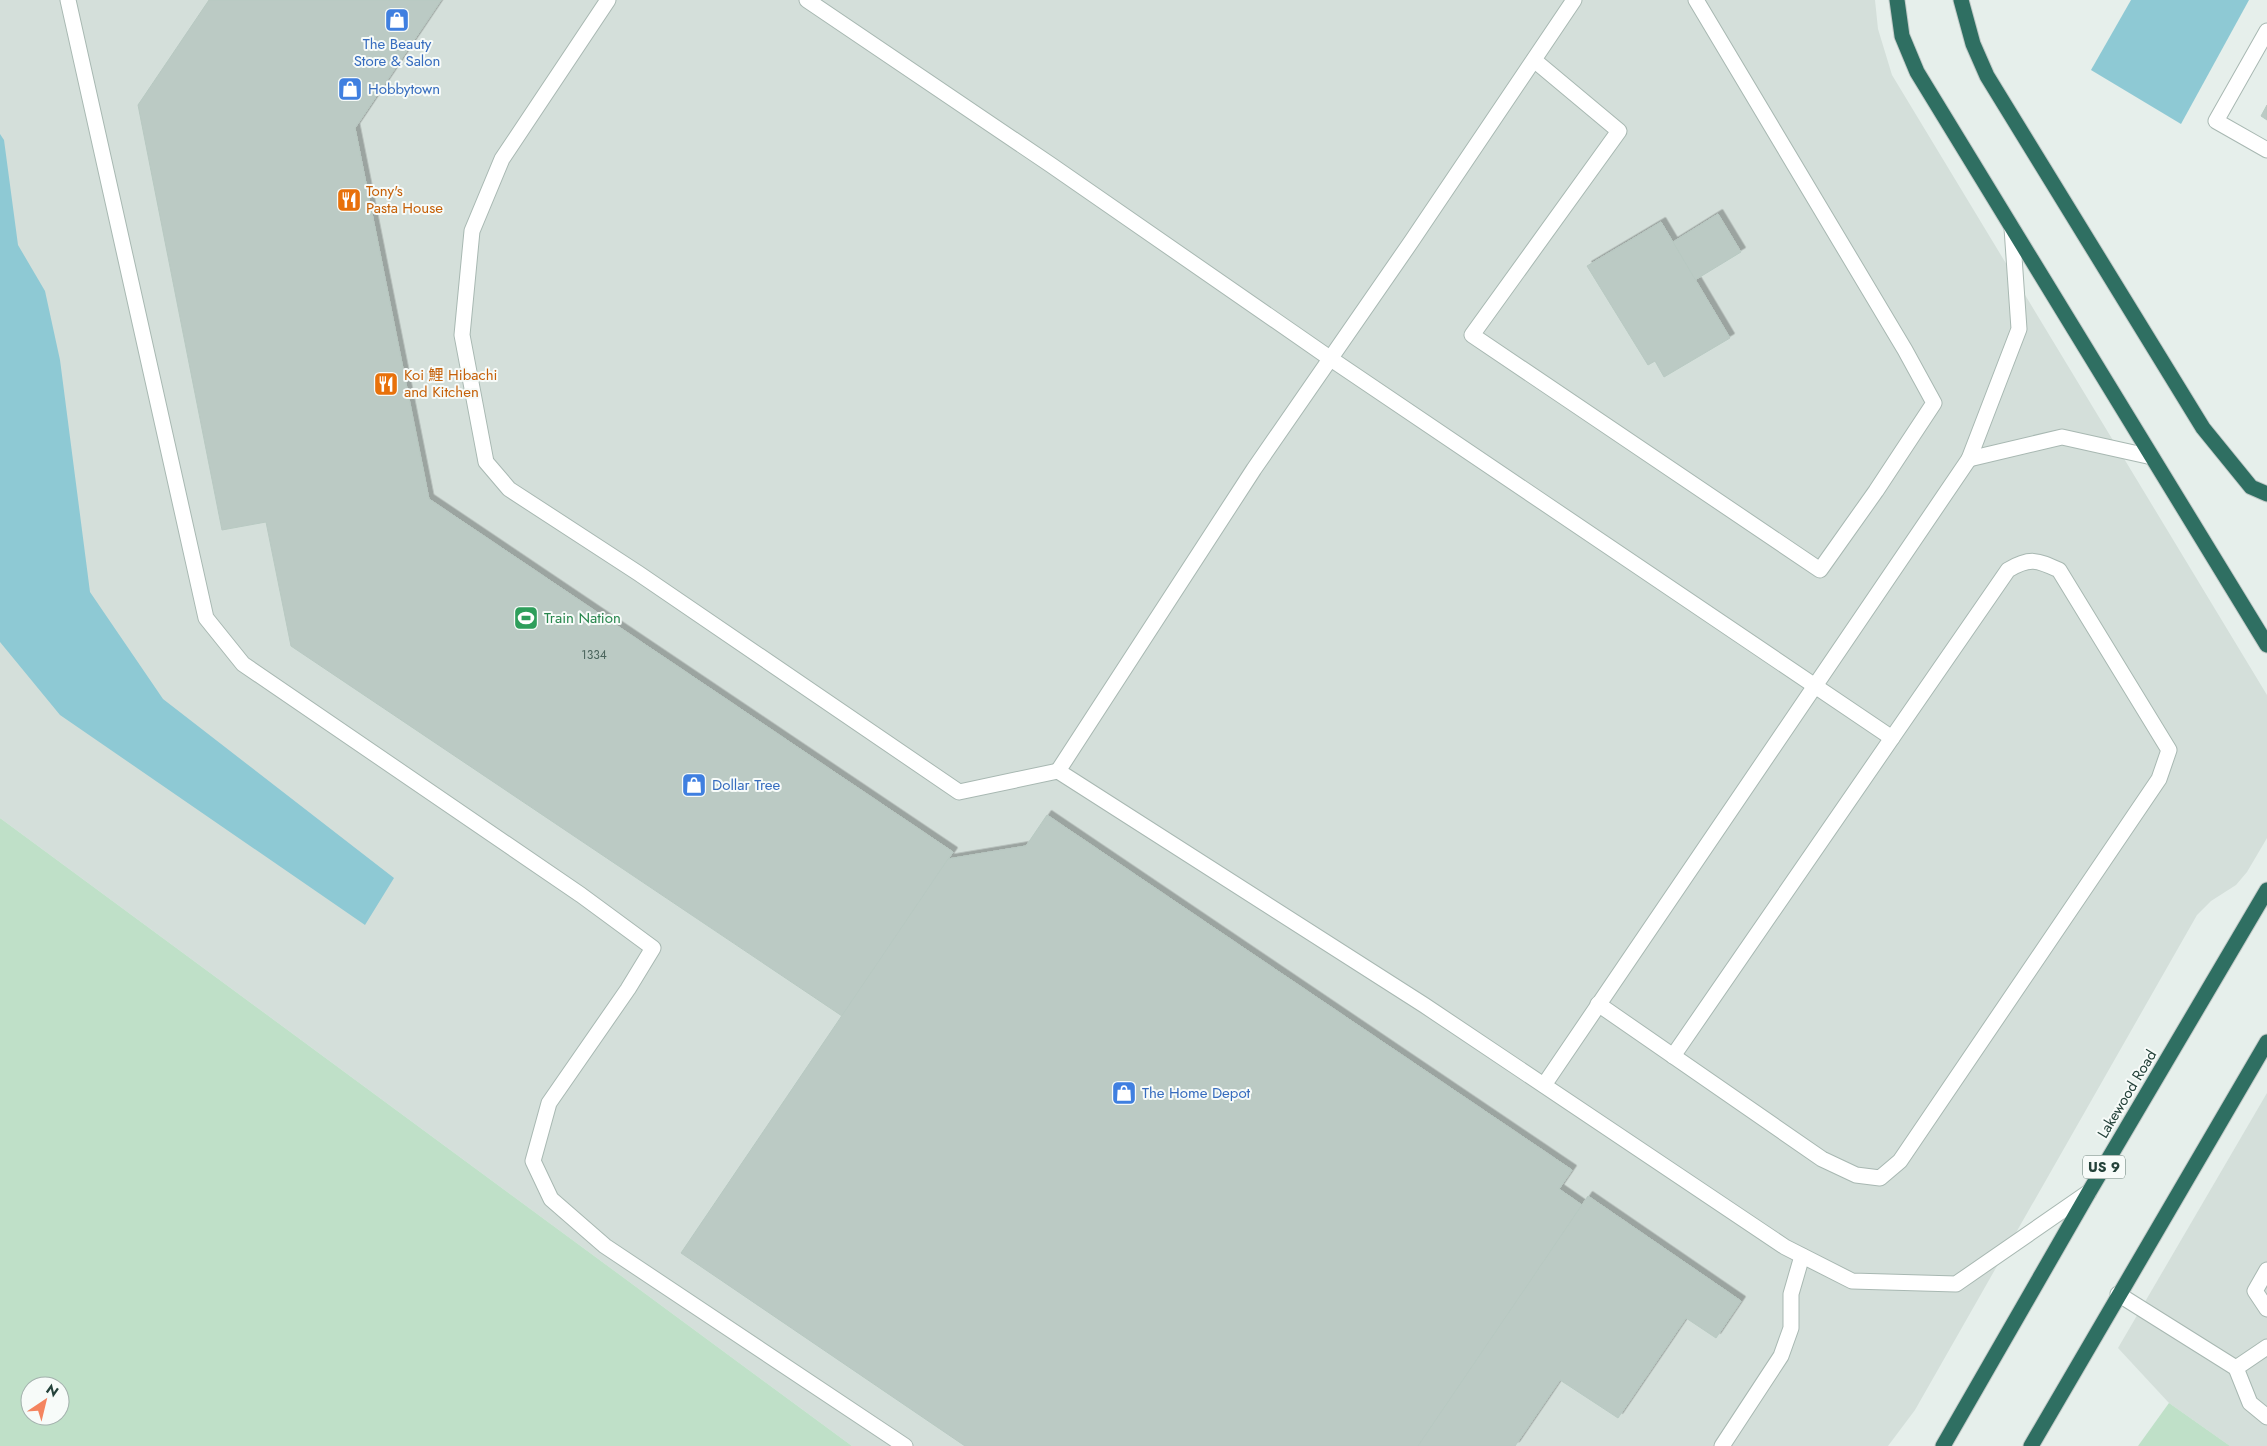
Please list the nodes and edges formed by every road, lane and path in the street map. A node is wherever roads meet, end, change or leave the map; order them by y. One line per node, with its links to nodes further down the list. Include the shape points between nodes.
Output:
1 (68, 0): 33 (lane, via 206,618 243,664 581,895 652,948 628,989 549,1103 533,1161 551,1199 605,1246)
2 (608, 0): 19 (lane, via 502,159 472,230 462,335 486,462 509,489 960,792)
3 (807, 0): 12 (lane)
4 (1574, 0): 9 (lane)
5 (1696, 0): 9 (lane, via 1906,350 1934,403 1820,570 1472,335 1619,131)
6 (1897, 0): 11 (highway, via 1902,36 1917,72)
7 (1961, 0): 15 (highway, via 1973,44 1987,76 2202,428 2251,487)
8 (2267, 31): 10 (lane, via 2216,121)
9 (1534, 60): 12 (lane)
10 (2267, 150)
11 (2012, 228): 13 (highway); 14 (lane, via 2018,329)
12 (1331, 359): 17 (lane); 19 (lane, via 1254,469)
13 (2152, 457): 14 (lane, via 2062,437); 16 (highway)
14 (1969, 459): 17 (lane)
15 (2267, 494)
16 (2267, 645)
17 (1816, 685): 18 (lane); 21 (lane)
18 (1892, 738): 23 (lane); 23 (lane, via 2008,570 2021,562 2038,560 2059,570 2170,750 2159,779 1900,1161 1880,1178 1856,1175 1822,1159)
19 (1058, 771): 24 (lane)
20 (2267, 890): 25 (highway, Lakewood Road / US 9)
21 (1598, 1004): 23 (lane); 24 (lane)
22 (2267, 1042): 28 (highway)
23 (1673, 1056)
24 (1544, 1085): 26 (lane)
25 (2089, 1192): 26 (lane, via 1956,1284 1852,1281); 35 (highway, Lakewood Road / US 9)
26 (1802, 1256): 34 (lane, via 1791,1294 1791,1328 1781,1356)
27 (2267, 1270): 29 (lane, via 2255,1291)
28 (2118, 1294): 31 (lane); 36 (highway)
29 (2267, 1309)
30 (2267, 1347): 31 (lane)
31 (2236, 1368): 32 (lane, via 2250,1403)
32 (2267, 1417)
33 (906, 1446)
34 (1722, 1446)
35 (1943, 1446)
36 (2031, 1446)

